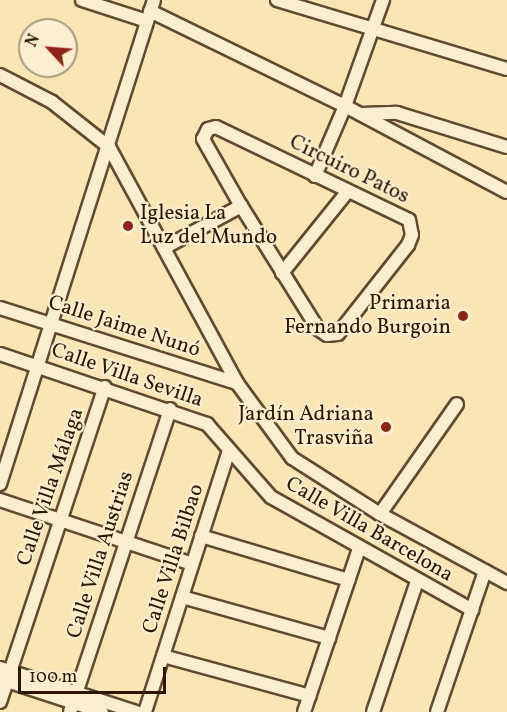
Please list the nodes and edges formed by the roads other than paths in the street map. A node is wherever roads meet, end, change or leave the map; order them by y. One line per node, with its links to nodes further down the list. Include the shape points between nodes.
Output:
1 (82, 0): 4 (street)
2 (277, 0): 5 (street)
3 (383, 0): 5 (street)
4 (150, 11): 8 (street); 10 (street)
5 (373, 31): 6 (street); 8 (street)
6 (507, 69)
7 (0, 75): 10 (street, via 52,102)
8 (345, 106): 9 (street); 12 (street)
9 (361, 114): 11 (street, via 397,113); 14 (street)
10 (109, 147): 16 (street); 19 (street)
11 (507, 147)
12 (315, 176): 13 (street, Circuiro Patos); 15 (street, Circuiro Patos, via 223,129 208,129 203,139 206,147)
13 (348, 190): 17 (street); 17 (street, Circuiro Patos, via 402,215 409,220 412,235 338,334 327,335 318,329)
14 (507, 192)
15 (241, 206): 16 (street); 17 (street, Circuiro Patos)
16 (164, 248): 22 (street)
17 (282, 273)
18 (0, 308): 19 (street, Calle Jaime Nunó)
19 (51, 324): 21 (street); 22 (street, Calle Jaime Nunó)
20 (0, 354): 21 (street, Calle Villa Sevilla)
21 (38, 366): 23 (street, Calle Villa Sevilla); 27 (street)
22 (237, 383): 29 (street, via 292,458)
23 (105, 387): 25 (street, Calle Villa Sevilla); 30 (street, Calle Villa Málaga)
24 (457, 404): 29 (street)
25 (170, 409): 26 (street, Calle Villa Sevilla, via 207,424); 32 (street, Calle Villa Austrias)
26 (229, 451): 31 (street, Calle Villa Bilbao); 33 (street, Calle Villa Barcelona, via 271,497)
27 (0, 484)
28 (0, 500): 30 (street)
29 (380, 514): 35 (street)
30 (60, 519): 32 (street); 43 (street, Calle Villa Málaga)
31 (201, 536): 34 (street, Calle Villa Bilbao); 36 (street)
32 (126, 542): 34 (street); 46 (street, Calle Villa Austrias)
33 (359, 549): 36 (street); 37 (street, Calle Villa Barcelona)
34 (192, 564): 39 (street, Calle Villa Bilbao)
35 (484, 571): 38 (street); 40 (street, Calle Villa Barcelona)
36 (349, 580): 41 (street)
37 (417, 581): 40 (street, Calle Villa Barcelona); 51 (street)
38 (507, 583)
39 (182, 597): 41 (street); 42 (street, Calle Villa Bilbao)
40 (472, 610): 52 (street, Calle Villa Barcelona)
41 (329, 638): 44 (street)
42 (163, 656): 44 (street); 49 (street, Calle Villa Bilbao)
43 (4, 675): 45 (street, Calle Villa Málaga); 46 (street)
44 (310, 696): 50 (street)
45 (0, 702)
46 (73, 703): 47 (street); 48 (street)
47 (102, 712)
48 (136, 712)
49 (145, 712)
50 (304, 712)
51 (373, 712)
52 (437, 712)

